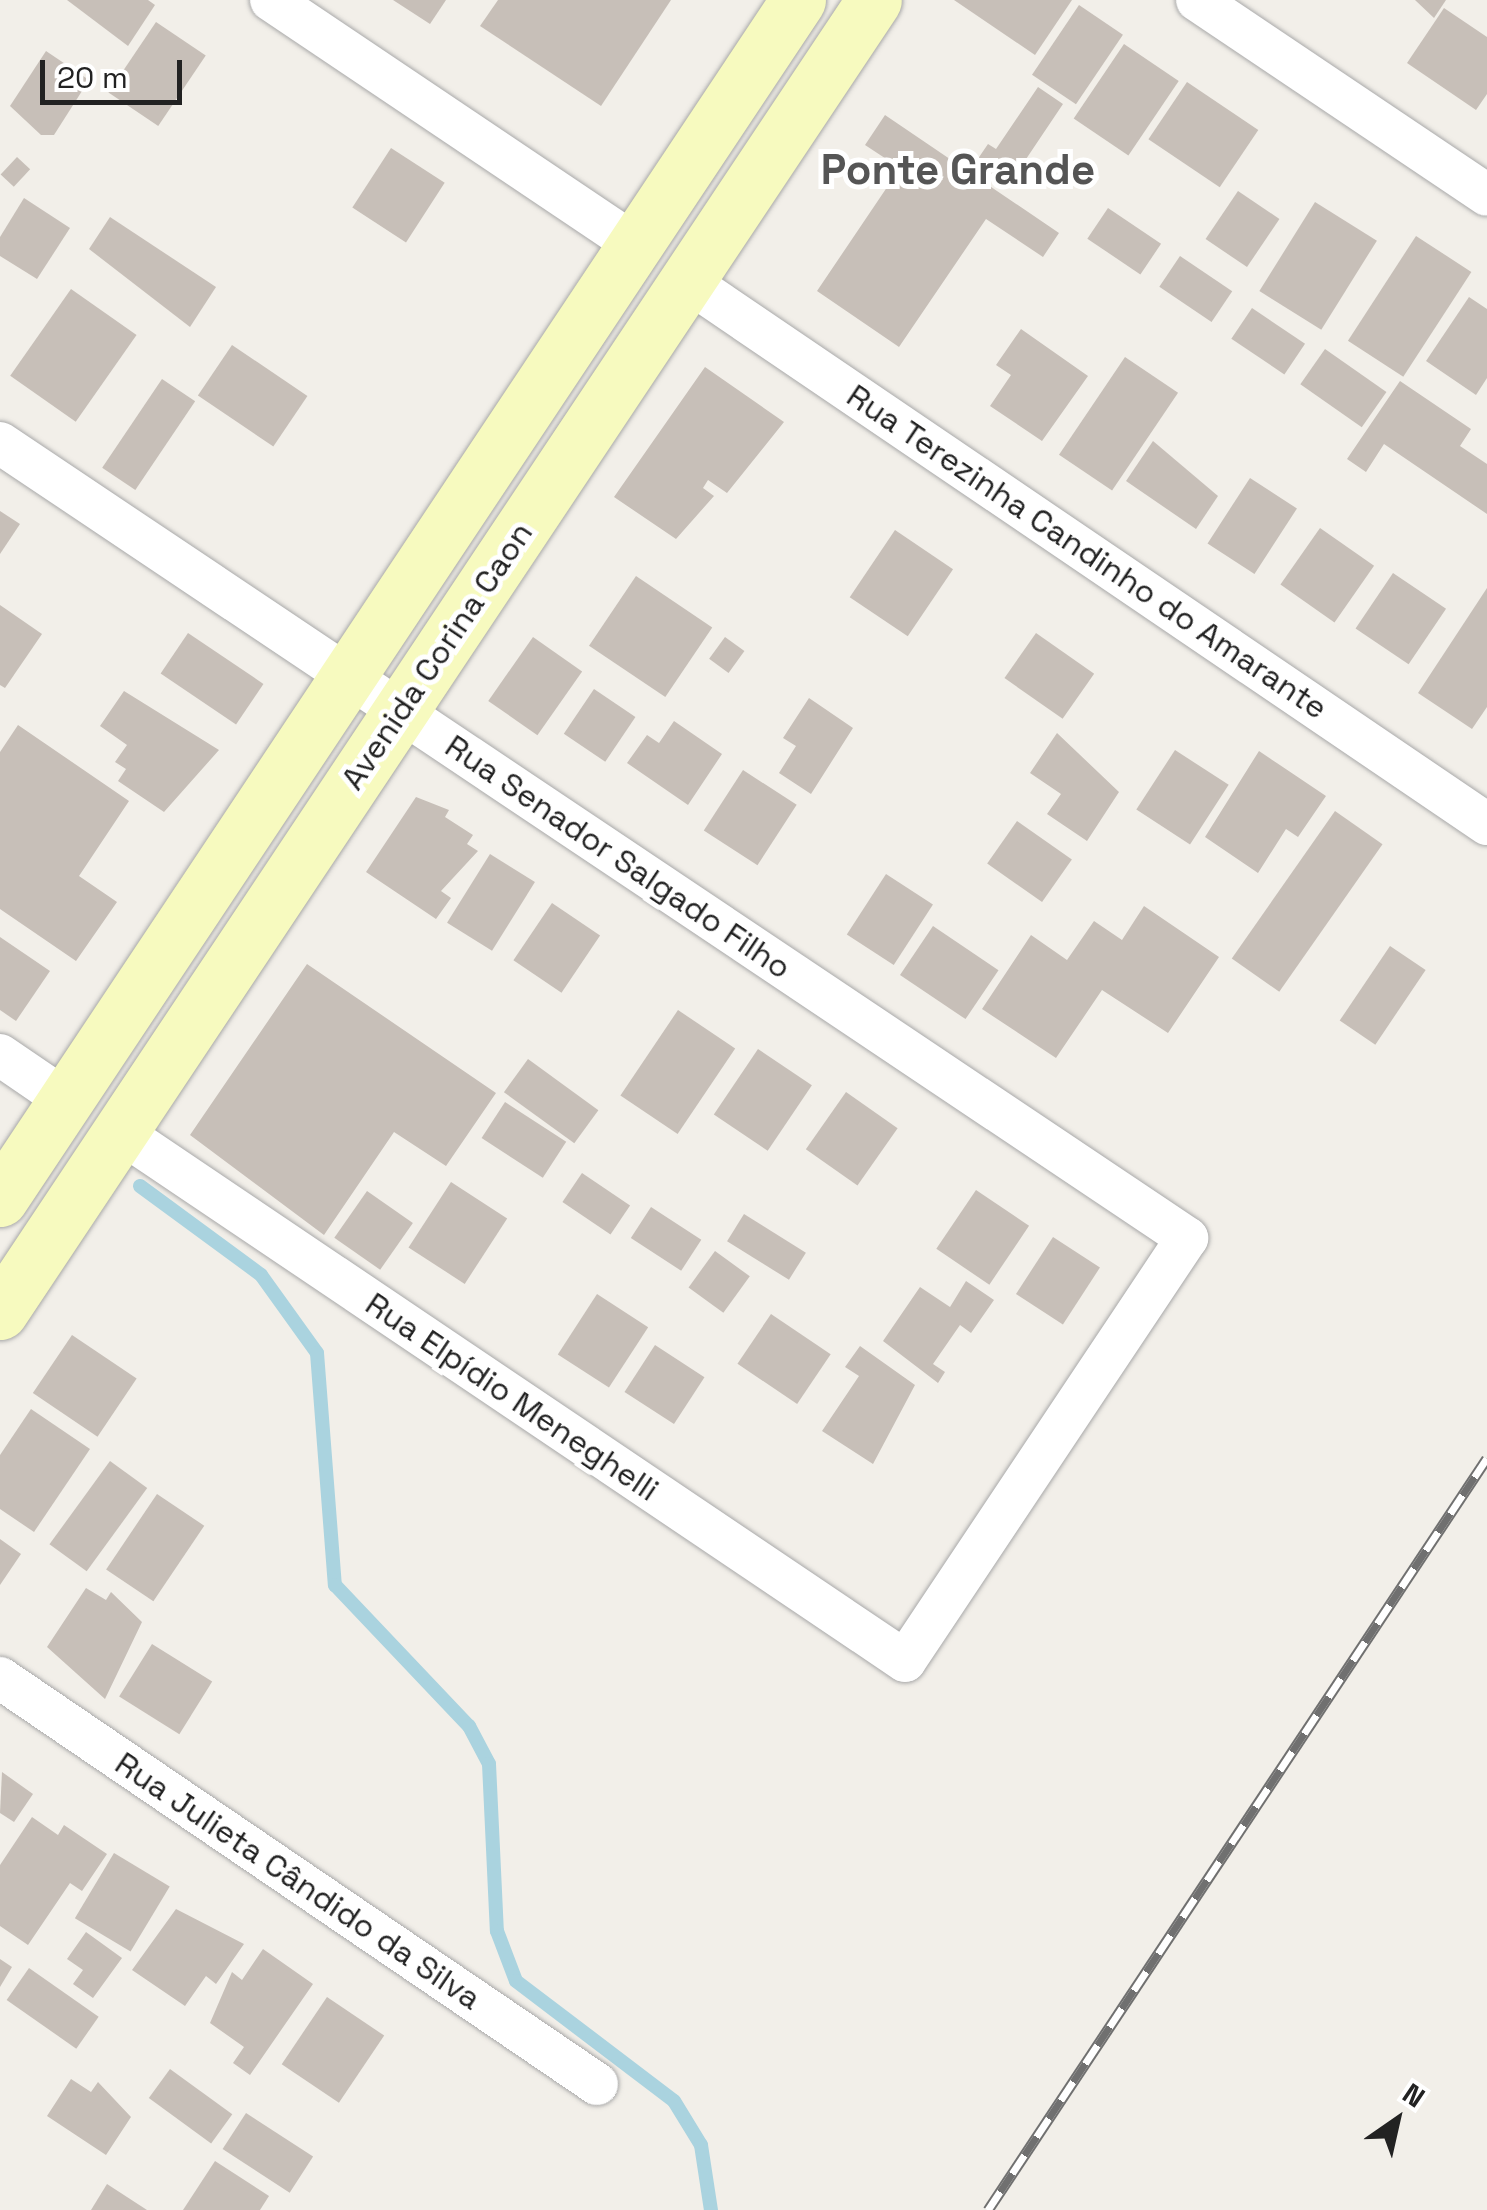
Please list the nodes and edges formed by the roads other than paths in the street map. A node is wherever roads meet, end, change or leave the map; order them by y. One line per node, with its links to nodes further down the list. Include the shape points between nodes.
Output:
1 (272, 0): 6 (street)
2 (798, 0): 6 (main road, Avenida Corina Caon)
3 (874, 0): 7 (main road, Avenida Corina Caon)
4 (1197, 0): 5 (street)
5 (1487, 195)
6 (635, 245): 9 (main road, Avenida Corina Caon)
7 (688, 280): 10 (main road, Avenida Corina Caon); 11 (street, Rua Terezinha Candinho do Amarante)
8 (0, 442): 9 (street, Rua Senador Salgado Filho)
9 (348, 676): 10 (street, Rua Senador Salgado Filho); 13 (main road, Avenida Corina Caon)
10 (400, 711): 14 (main road, Avenida Corina Caon); 17 (street, Rua Senador Salgado Filho, via 1187,1238)
11 (1487, 824)
12 (0, 1055): 13 (street)
13 (66, 1100): 15 (main road, Avenida Corina Caon)
14 (120, 1132): 16 (main road, Avenida Corina Caon); 17 (street, Rua Elpídio Meneghelli)
15 (0, 1199)
16 (0, 1312)
17 (905, 1661)
18 (0, 1678): 19 (street, Rua Julieta Cândido da Silva)
19 (596, 2084)

